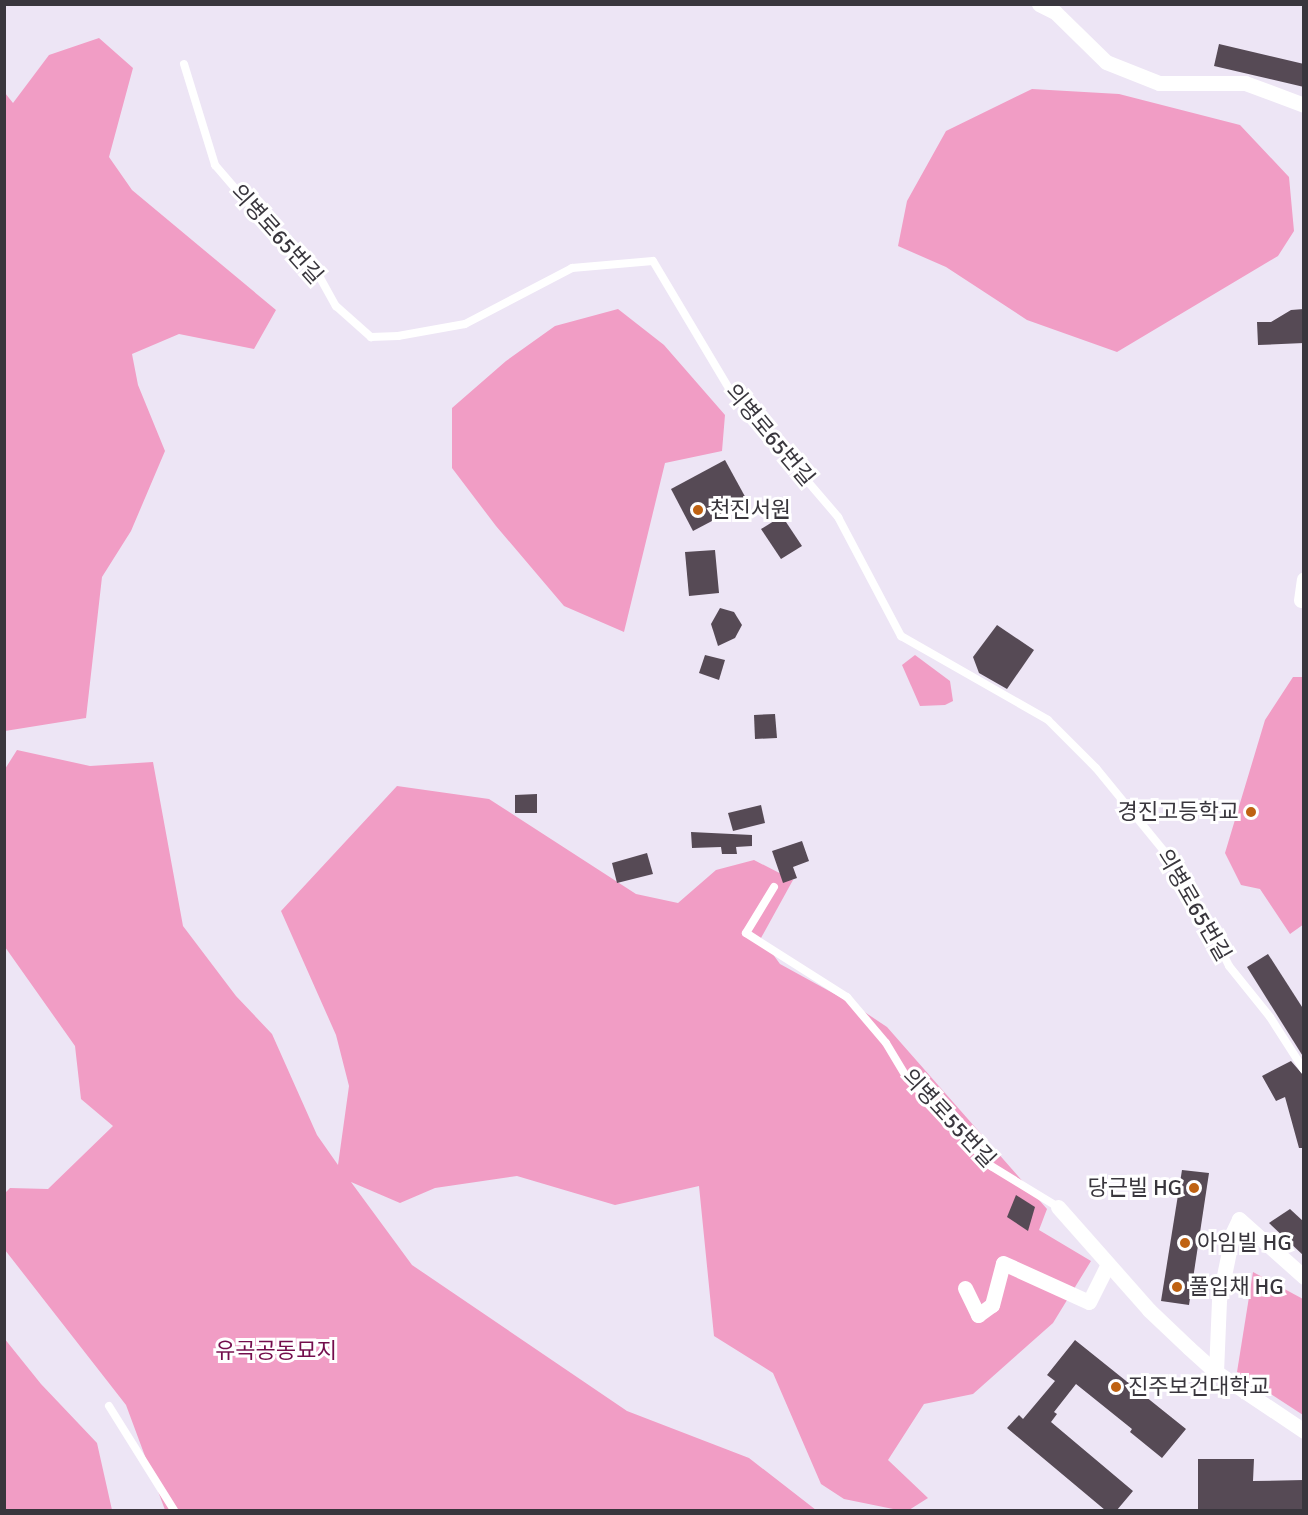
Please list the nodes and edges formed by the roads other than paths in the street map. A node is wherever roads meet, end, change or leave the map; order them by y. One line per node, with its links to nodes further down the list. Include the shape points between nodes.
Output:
1 (1039, 4): 3 (street, via 1055,12 1106,62 1159,83 1245,83)
2 (184, 64): 7 (lane, 의병로65번길, via 215,165 294,257 318,274 336,306 371,337 465,324 572,268 653,261 730,392 838,517 901,636 1048,720 1095,768 1164,851 1201,910 1229,966 1270,1017)
3 (1304, 105)
4 (1304, 579): 5 (street)
5 (1301, 600)
6 (774, 887): 8 (lane, 의병로55번길, via 746,933 848,997 886,1043 907,1078 991,1166)
7 (1304, 1070)
8 (1058, 1207): 9 (street, 의병로55번길)
9 (1108, 1264): 11 (street, via 1089,1302 1003,1263 992,1305 978,1315); 12 (street, 의병로55번길, via 1149,1310)
10 (1304, 1277): 12 (street, via 1239,1219 1219,1300)
11 (965, 1288)
12 (1216, 1372): 14 (street, 의병로55번길)
13 (109, 1406): 15 (lane)
14 (1304, 1431)
15 (174, 1510)

